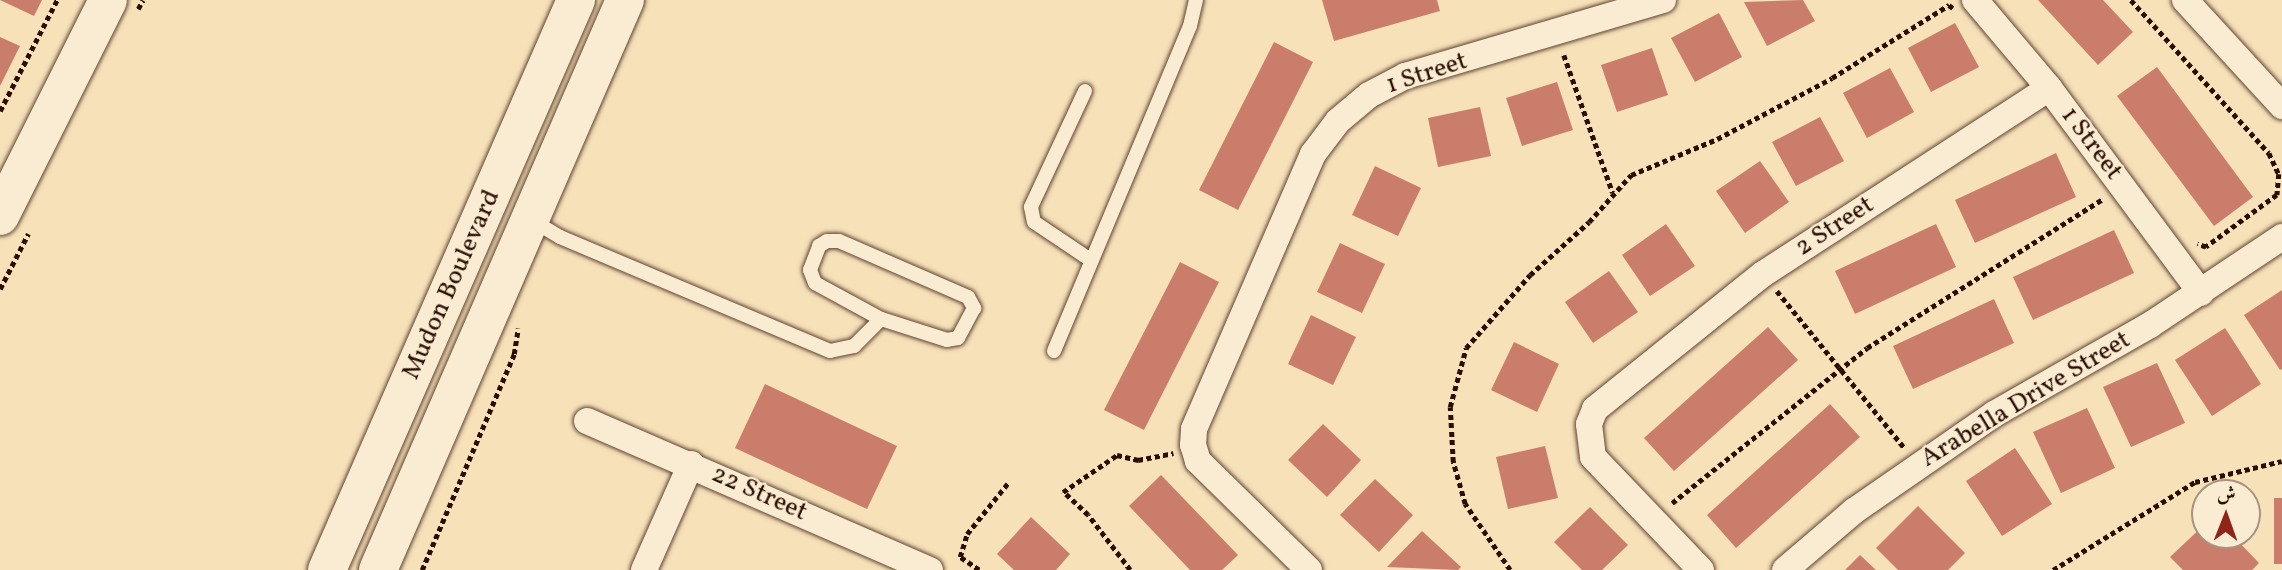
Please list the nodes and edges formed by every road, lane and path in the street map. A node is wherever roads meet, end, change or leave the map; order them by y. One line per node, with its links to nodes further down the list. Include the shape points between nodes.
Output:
1 (57, 0): 14 (path)
2 (108, 0): 17 (street)
3 (576, 0): 38 (street, Mudon Boulevard)
4 (625, 0): 18 (street, Mudon Boulevard)
5 (1663, 0): 10 (street, 1 Street)
6 (2131, 0): 20 (path, via 2269,153 2279,174 2277,194 2206,247 2185,236)
7 (2185, 0): 13 (street)
8 (1194, 1): 21 (lane, via 1190,26)
9 (1967, 7): 11 (street, 1 Street); 16 (path, via 1949,5 1832,78 1717,139 1652,164)
10 (1556, 35): 16 (path); 28 (street, 1 Street, via 1405,76 1369,95 1338,121 1313,154)
11 (2049, 88): 15 (street, 1 Street); 22 (street, 2 Street)
12 (1085, 91): 21 (lane, via 1031,207 1034,222)
13 (2281, 106)
14 (0, 111)
15 (2122, 187): 20 (street, 1 Street); 27 (path)
16 (1612, 192): 45 (path, via 1466,348 1450,407 1453,462 1465,504)
17 (0, 216)
18 (529, 219): 25 (lane, via 560,237 830,351 854,346); 39 (street, Mudon Boulevard)
19 (2279, 236): 23 (street, Arabella Drive Street)
20 (2168, 248): 23 (street, 1 Street)
21 (1089, 259): 26 (lane)
22 (1763, 274): 27 (path); 46 (street, 2 Street, via 1630,380 1608,422 1608,447 1619,486)
23 (2201, 293): 33 (street, Arabella Drive Street, via 1994,414)
24 (520, 319): 40 (path, via 514,354)
25 (881, 319): 25 (lane, via 815,283 810,270 827,240 839,241 968,297 974,308 958,338 947,340)
26 (1054, 351)
27 (1839, 368): 33 (path); 36 (path, via 1672,504)
28 (1207, 403): 30 (street, 1 Street, via 1194,429); 35 (street, 1 Street, via 1212,453)
29 (587, 421): 32 (street, 22 Street)
30 (1193, 445): 35 (street, 1 Street, via 1198,461); 43 (path, via 1158,458 1117,455 1063,492 1088,515)
31 (2282, 461): 48 (path, via 2195,482)
32 (691, 464): 37 (street, 22 Street); 41 (street)
33 (1919, 465): 47 (street, Arabella Drive Street)
34 (1008, 483): 42 (path, via 967,534 960,557)
35 (1228, 488): 44 (street, 1 Street)
36 (1664, 495)
37 (915, 567)
38 (327, 570)
39 (378, 570)
40 (422, 570)
41 (644, 570)
42 (979, 570)
43 (1129, 570)
44 (1310, 570)
45 (1510, 570)
46 (1701, 570)
47 (1785, 570)
48 (2053, 570)

